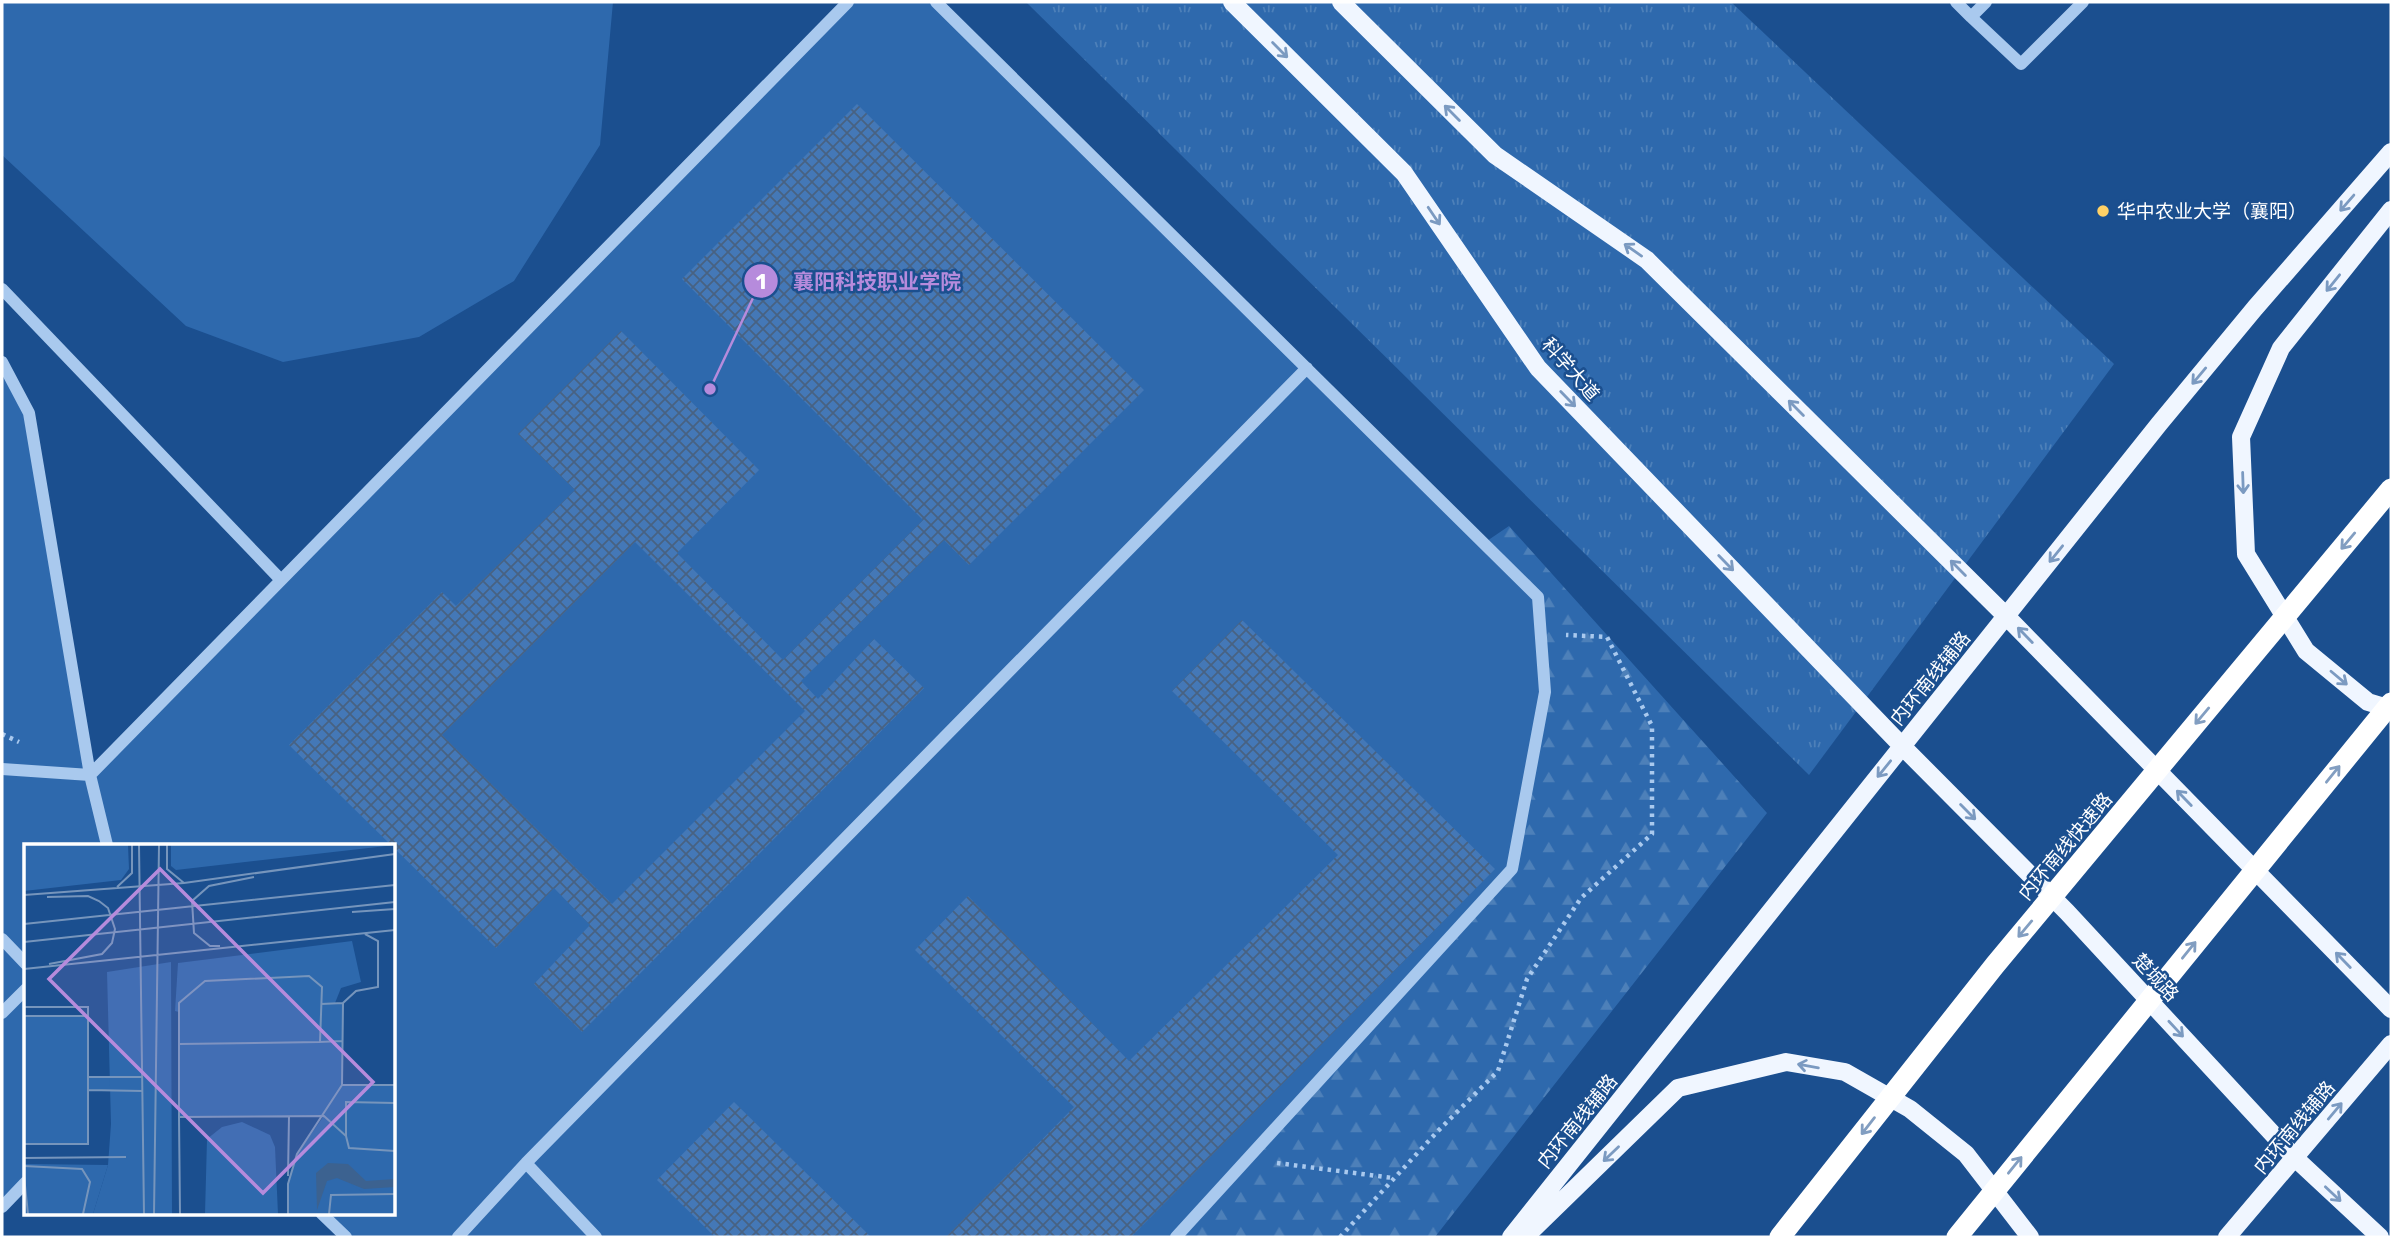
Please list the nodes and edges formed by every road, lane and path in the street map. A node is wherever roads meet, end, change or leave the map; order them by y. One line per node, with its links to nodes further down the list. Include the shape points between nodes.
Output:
1 (848, 2): 15 (lane)
2 (936, 2): 13 (lane)
3 (1231, 2): 20 (main road, 科学大道, one-way to 20, via 1404,173 1538,368)
4 (1341, 2): 16 (main road, one-way to 4, via 1647,260 1495,155)
5 (1956, 2): 8 (lane)
6 (1986, 2): 8 (lane)
7 (2083, 2): 8 (lane, via 2021,64)
8 (1971, 17)
9 (2391, 152): 16 (main road, 内环南线辅路, one-way to 16, via 2220,350)
10 (2391, 210): 19 (main road, one-way to 19, via 2281,348 2241,437 2246,554 2306,651 2368,702)
11 (2, 289): 15 (lane)
12 (2, 362): 22 (lane, via 29,413)
13 (1307, 368): 17 (lane, via 1538,597); 32 (lane)
14 (2391, 489): 44 (highway, 内环南线快速路, one-way to 44, bridge, via 1995,965)
15 (281, 580): 22 (lane)
16 (2006, 616): 20 (main road, 内环南线辅路); 27 (main road, one-way to 16)
17 (1541, 634): 31 (lane, via 1545,692 1512,869); 33 (path, via 1607,637 1652,726 1652,834 1581,898 1527,979 1498,1071)
18 (2391, 703): 45 (highway, one-way to 18, bridge)
19 (2391, 709)
20 (1902, 746): 30 (main road, 楚城路, one-way to 30, via 2067,912); 42 (main road, 内环南线辅路, one-way to 42)
21 (2, 769): 22 (lane)
22 (90, 775): 23 (lane)
23 (107, 844)
24 (2, 939): 25 (lane)
25 (24, 962)
26 (24, 991): 28 (lane)
27 (2391, 1009)
28 (2, 1013)
29 (2391, 1044): 30 (main road, 内环南线辅路, one-way to 29)
30 (2295, 1158): 47 (main road, 内环南线辅路); 48 (main road, 楚城路, one-way to 48)
31 (1247, 1159): 33 (path); 40 (lane)
32 (526, 1163): 38 (lane); 39 (lane)
33 (1394, 1178): 41 (path)
34 (24, 1184): 35 (lane)
35 (2, 1207)
36 (322, 1214): 37 (lane)
37 (346, 1237)
38 (458, 1237)
39 (596, 1237)
40 (1176, 1237)
41 (1340, 1237)
42 (1511, 1237)
43 (1525, 1237): 46 (main road, one-way to 43, via 1966,1154 1910,1109 1845,1072 1786,1062 1678,1088)
44 (1780, 1237)
45 (1957, 1237)
46 (2029, 1237)
47 (2227, 1237)
48 (2380, 1237)

